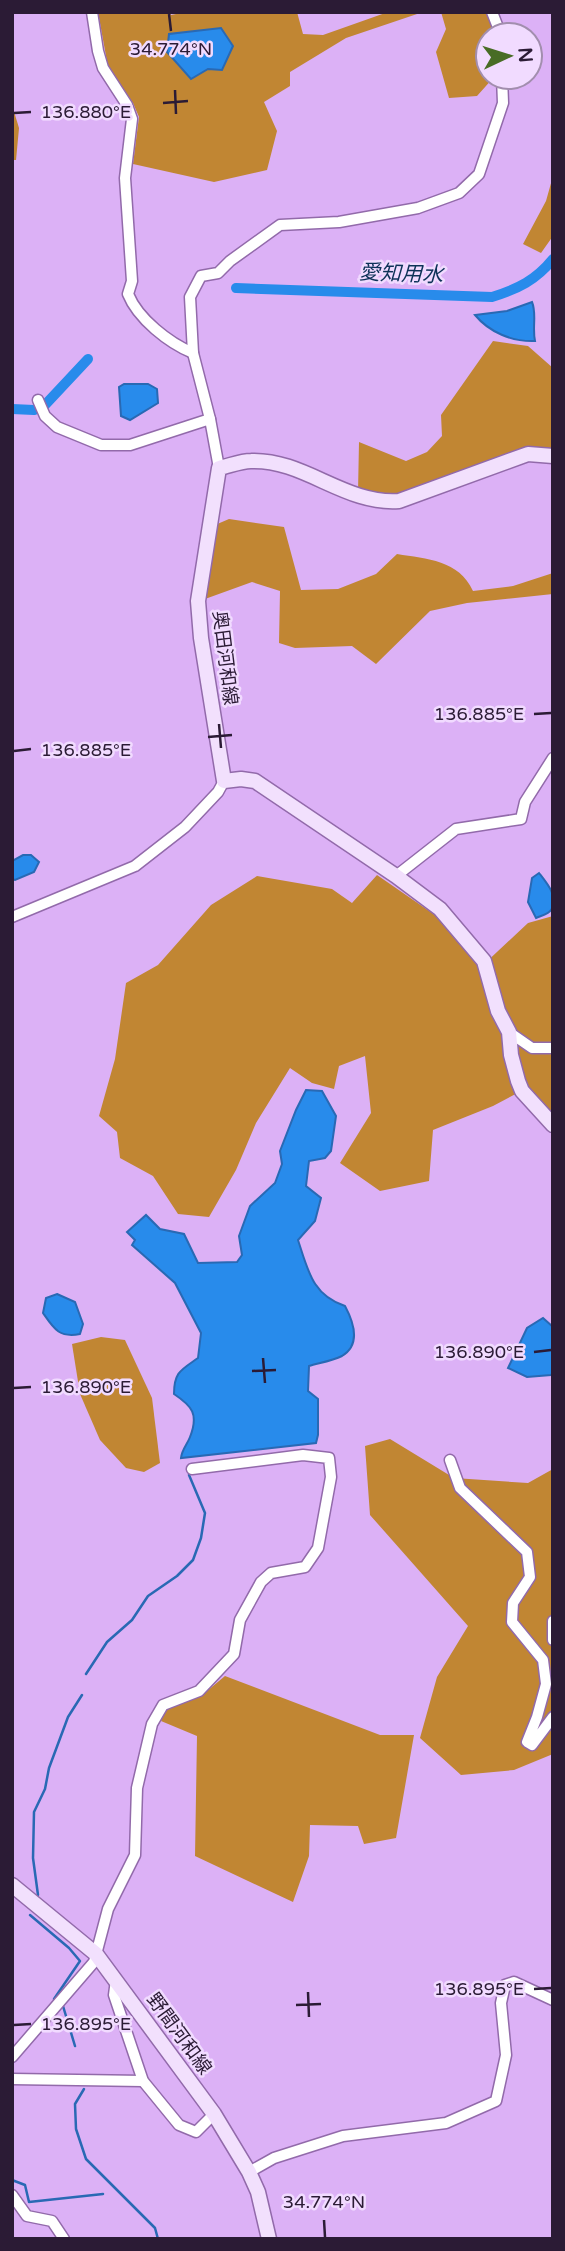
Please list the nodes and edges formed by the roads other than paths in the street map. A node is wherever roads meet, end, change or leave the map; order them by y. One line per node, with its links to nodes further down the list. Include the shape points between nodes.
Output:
1 (92, 12): 3 (street, via 103,68 132,119 125,178 132,281 128,294 159,332)
2 (503, 91): 3 (street, via 503,103 479,174 459,193 418,208 339,222 280,225 218,273 201,276 190,297)
3 (193, 352): 5 (street)
4 (38, 400): 5 (street, via 57,427 101,445 130,445)
5 (210, 419): 7 (street)
6 (553, 456): 7 (main road, via 528,454 399,501 381,503 284,465 250,461)
7 (219, 468): 9 (main road, 奥田河和線, via 198,601)
8 (553, 758): 10 (street, via 525,802 521,819 456,829)
9 (224, 781): 10 (main road, via 255,781); 11 (street, via 185,827 135,866)
10 (396, 876): 12 (main road, via 440,909 484,961)
11 (12, 917)
12 (509, 1032): 13 (street, via 532,1048); 14 (main road, via 522,1091)
13 (553, 1048)
14 (553, 1125)
15 (450, 1460): 19 (street, via 460,1488 527,1552 530,1577 513,1603 512,1622 543,1660 545,1684 527,1742 532,1745)
16 (192, 1469): 21 (street, via 303,1455 329,1458 331,1477 318,1548 305,1567 271,1573 261,1582 240,1620 234,1654 199,1691 163,1705 152,1724 137,1788 135,1855 108,1909)
17 (553, 1621): 18 (street)
18 (553, 1640)
19 (553, 1717)
20 (12, 1885): 21 (main road, 野間河和線)
21 (96, 1954): 22 (main road, 野間河和線); 24 (street, via 94,1962)
22 (116, 1980): 26 (street, via 114,1995); 27 (main road, 野間河和線)
23 (553, 2000): 28 (street, via 514,1982 505,1985 501,2003 506,2055 496,2101 446,2123 343,2136 274,2158)
24 (12, 2057)
25 (12, 2080): 26 (street)
26 (143, 2081): 27 (street, via 178,2125 196,2132)
27 (214, 2113): 28 (main road, 野間河和線)
28 (249, 2172): 31 (main road, 野間河和線)
29 (12, 2195): 30 (street, via 27,2216 52,2221)
30 (64, 2239)
31 (269, 2239)

